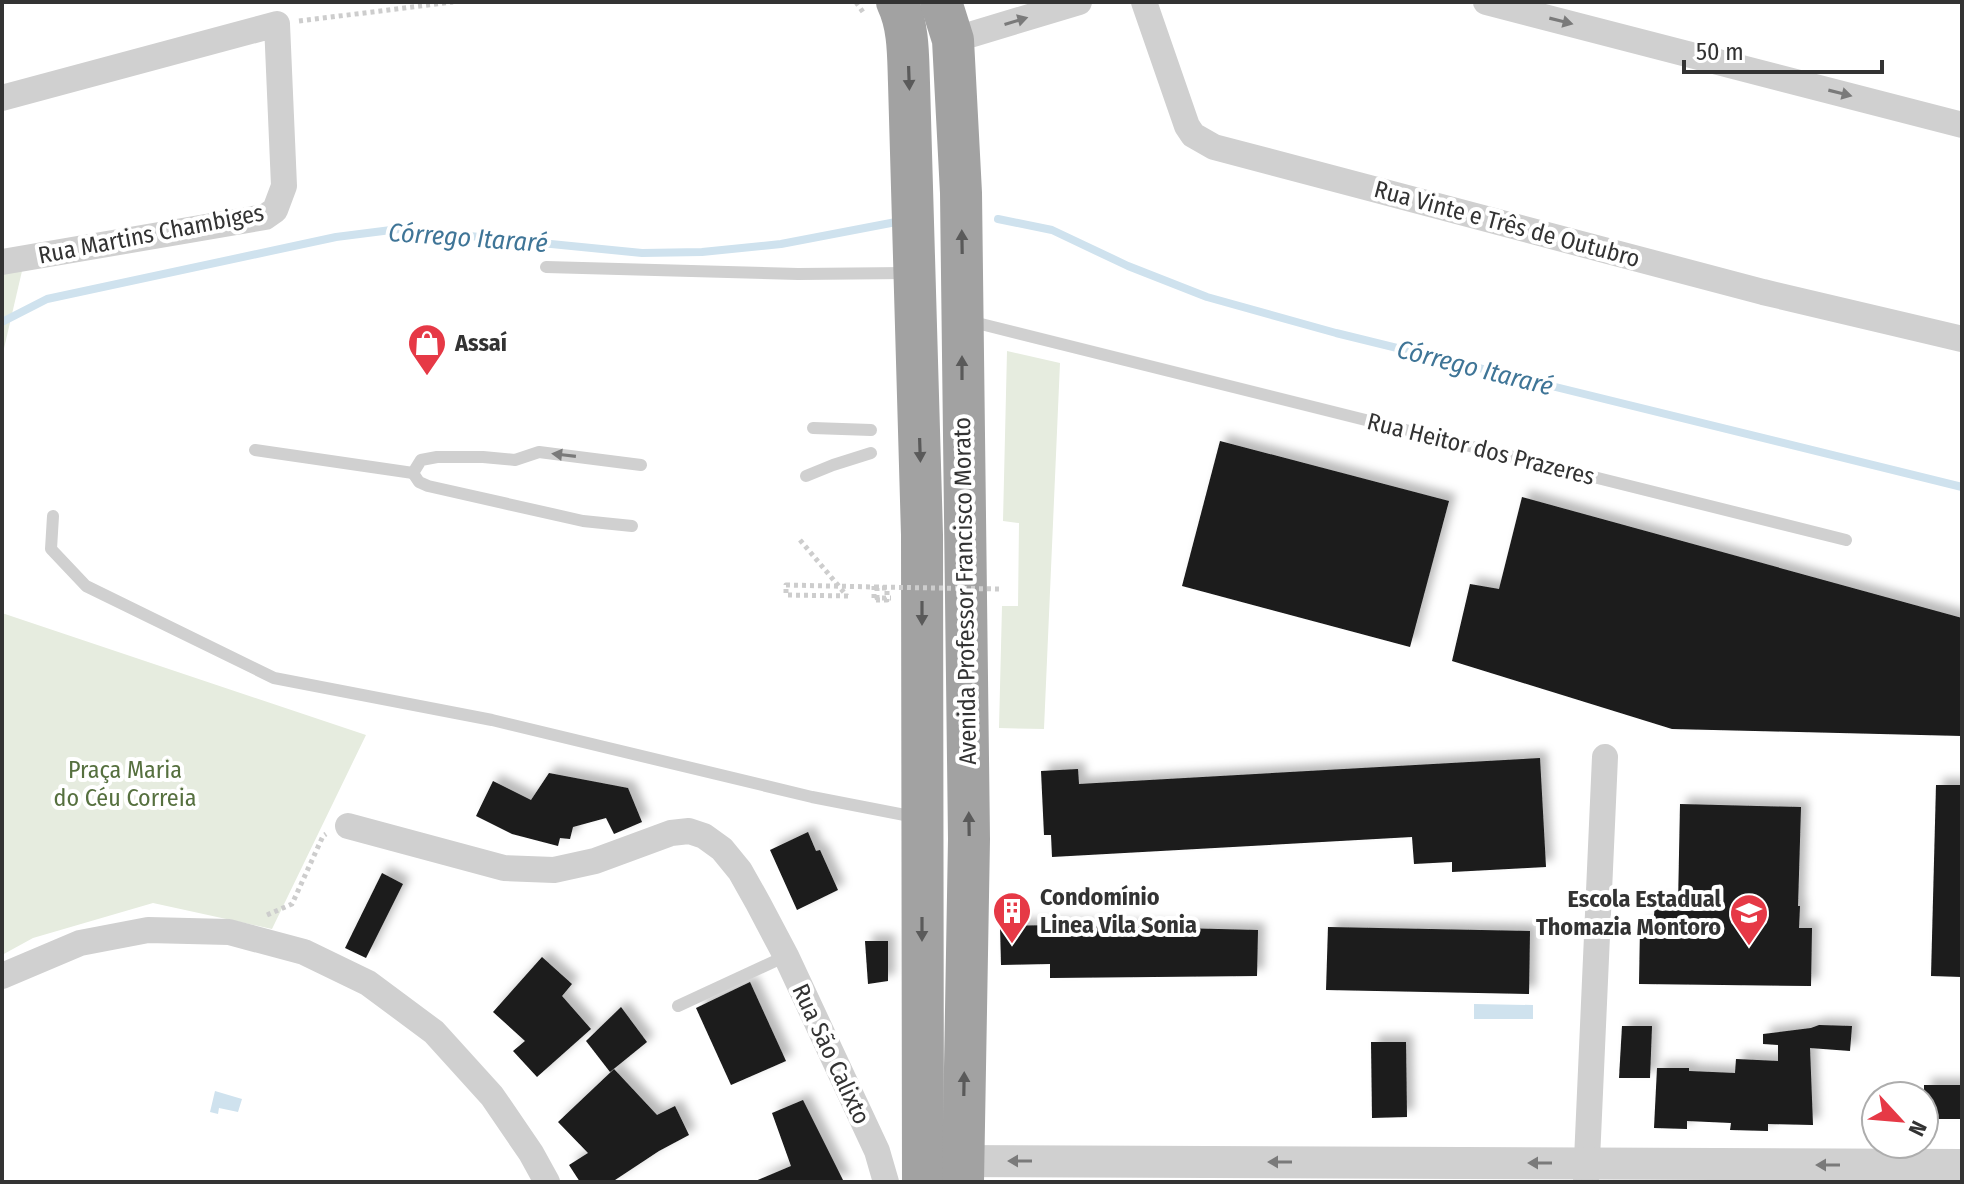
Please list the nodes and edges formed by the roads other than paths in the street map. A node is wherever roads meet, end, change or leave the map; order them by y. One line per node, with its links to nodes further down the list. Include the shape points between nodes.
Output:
1 (897, 2): 10 (highway, Avenida Professor Francisco Morato, one-way to 10, via 907,39)
2 (1079, 2): 5 (street, one-way to 2)
3 (1144, 2): 12 (street, Rua Vinte e Três de Outubro, via 1187,126 1214,147)
4 (1486, 2): 7 (street, one-way to 7)
5 (947, 21): 11 (highway, Avenida Professor Francisco Morato, one-way to 5, via 961,193)
6 (2, 98): 8 (street, Rua Martins Chambiges, via 277,24 284,186 275,210 265,217)
7 (1962, 125)
8 (2, 262)
9 (546, 267): 10 (lane)
10 (914, 273): 24 (highway, Avenida Professor Francisco Morato, one-way to 24, via 922,535)
11 (962, 320): 22 (lane, Rua Heitor dos Prazeres); 31 (highway, Avenida Professor Francisco Morato, one-way to 11, via 969,839)
12 (1962, 339)
13 (813, 428): 14 (lane)
14 (871, 430)
15 (255, 450): 18 (lane)
16 (871, 453): 19 (lane)
17 (641, 465): 18 (lane, one-way to 18, via 539,452 515,460 437,457 421,460)
18 (413, 473): 21 (lane, via 428,486 583,521)
19 (806, 476)
20 (53, 516): 24 (lane, via 51,549 86,586 274,678 492,720)
21 (632, 526)
22 (1846, 540)
23 (1605, 757): 32 (street)
24 (922, 818): 31 (highway, Avenida Professor Francisco Morato, one-way to 31)
25 (348, 826): 26 (street, Rua São Calixto, via 504,868 554,870 689,831 722,849 740,871)
26 (786, 956): 28 (lane, Rua São Calixto); 29 (street, Rua São Calixto)
27 (2, 976): 33 (street, via 80,943 148,930 229,932 304,952 368,983 434,1032 492,1096)
28 (678, 1006)
29 (877, 1151): 31 (street, Rua São Calixto); 34 (street, Rua São Calixto)
30 (1962, 1165): 32 (street, one-way to 32)
31 (943, 1172): 32 (street, one-way to 31)
32 (1586, 1172)
33 (547, 1182)
34 (886, 1182)

